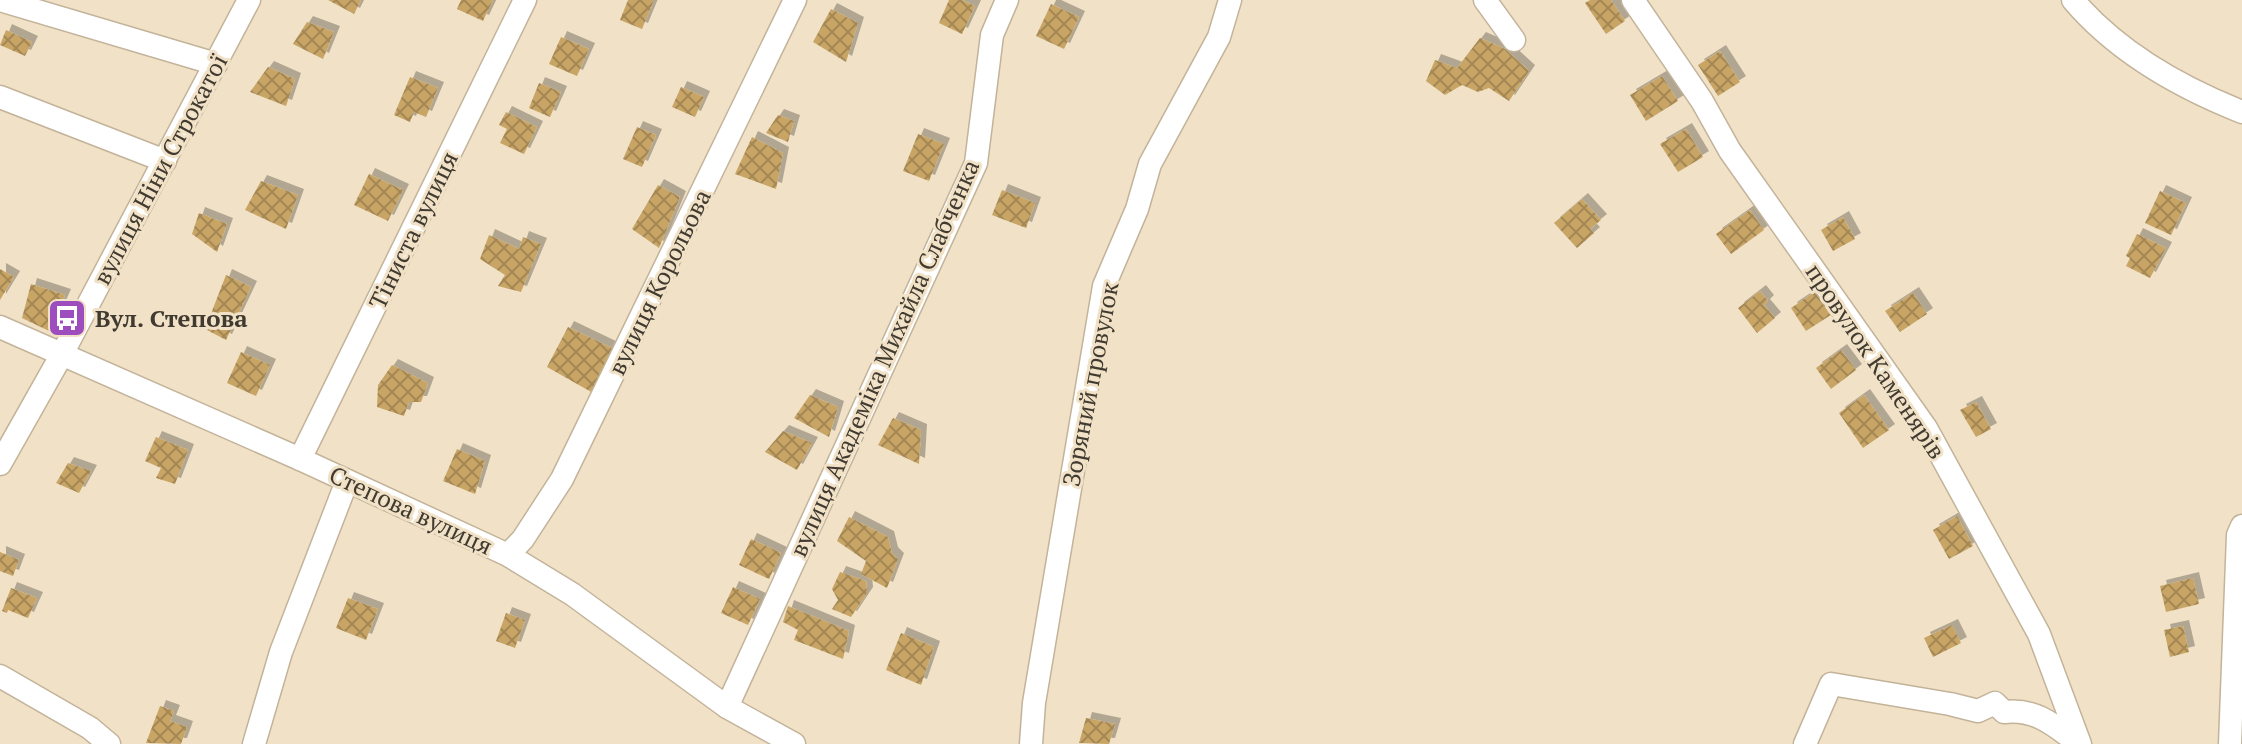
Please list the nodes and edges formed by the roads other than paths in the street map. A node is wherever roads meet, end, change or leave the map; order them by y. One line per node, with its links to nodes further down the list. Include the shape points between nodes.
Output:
1 (0, 0): 11 (street)
2 (249, 0): 11 (street, вулиця Ніни Строкатої)
3 (525, 0): 17 (street, Тіниста вулиця)
4 (795, 0): 21 (street, вулиця Корольова, via 562,479)
5 (1007, 0): 23 (street, вулиця Академіка Михайла Слабченка, via 992,35 976,163)
6 (1230, 0): 27 (street, Зоряний провулок, via 1219,37 1150,164 1104,286)
7 (1485, 0): 10 (street)
8 (1633, 0): 29 (street, провулок Каменярів, via 1730,151 1926,428 2039,634)
9 (2073, 0): 13 (street, via 2113,40 2194,93)
10 (1514, 40)
11 (216, 64): 14 (street, вулиця Ніни Строкатої)
12 (0, 97): 14 (street)
13 (2242, 112)
14 (165, 161): 16 (street, вулиця Ніни Строкатої)
15 (0, 327): 16 (street, Степова вулиця)
16 (61, 356): 17 (street, Степова вулиця); 18 (street, вулиця Ніни Строкатої)
17 (300, 459): 19 (street, Степова вулиця)
18 (0, 464)
19 (347, 481): 21 (street, Степова вулиця); 25 (street, via 281,652)
20 (2242, 526): 30 (street)
21 (508, 555): 23 (street, Степова вулиця, via 572,594)
22 (0, 676): 24 (street)
23 (727, 707): 26 (street, Степова вулиця)
24 (109, 744)
25 (254, 744)
26 (794, 744)
27 (1031, 744)
28 (1805, 744): 29 (street, via 1831,684 1978,711 1995,703 2004,712 2044,717)
29 (2079, 744)
30 (2230, 744)

